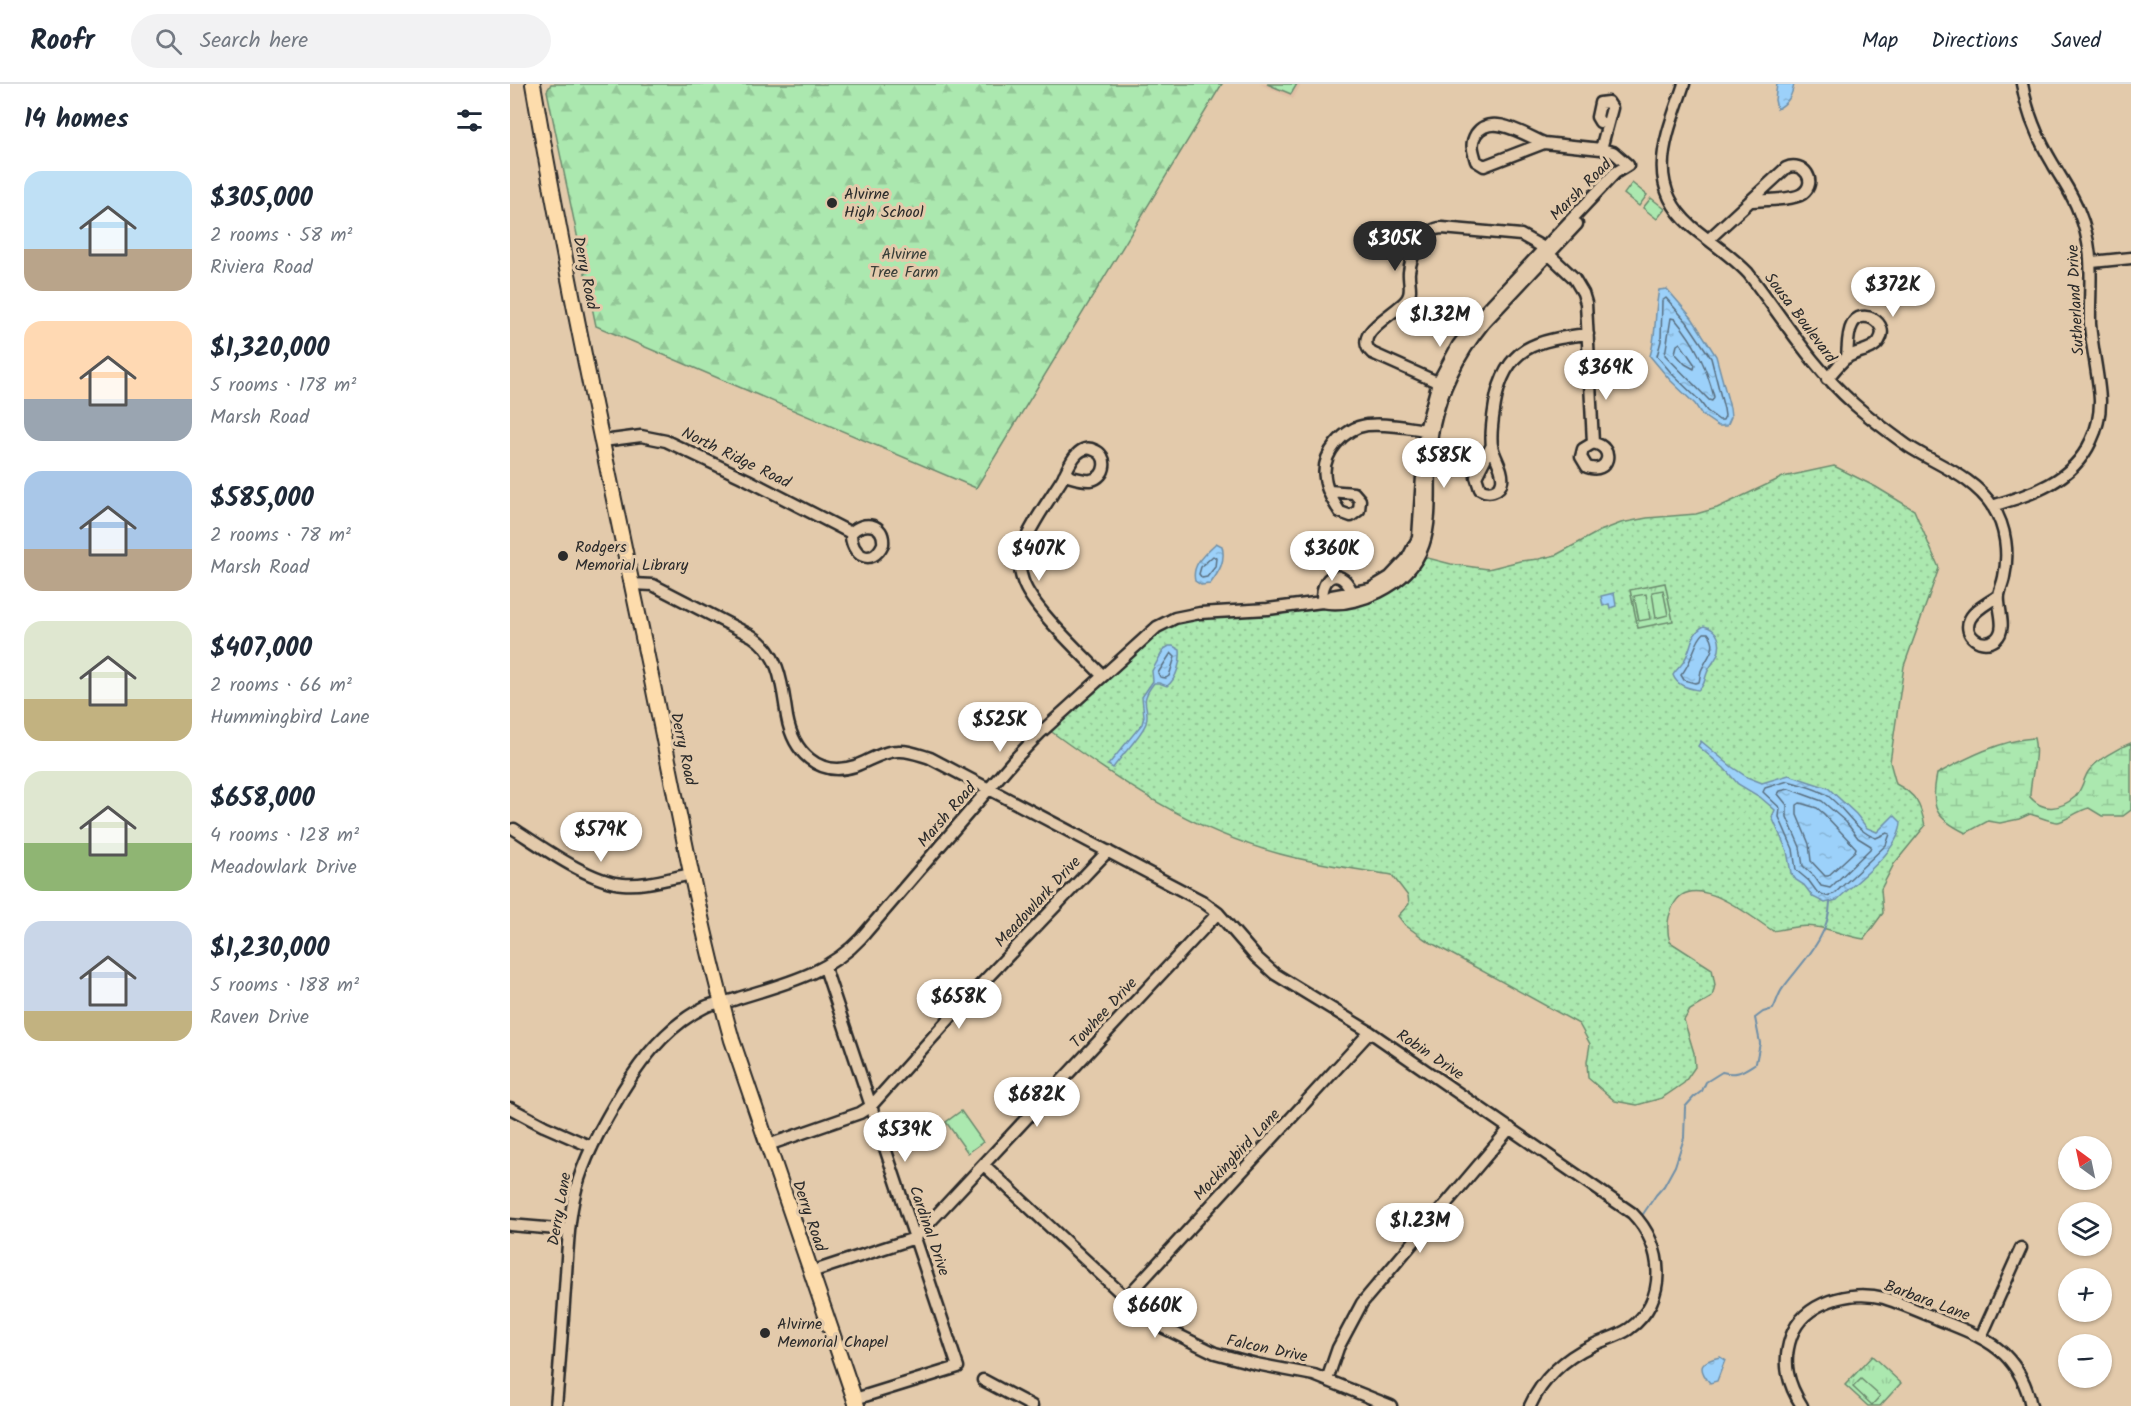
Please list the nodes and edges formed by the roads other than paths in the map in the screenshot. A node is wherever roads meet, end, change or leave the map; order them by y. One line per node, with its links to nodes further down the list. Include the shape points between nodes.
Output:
1 (533, 84): 17 (main road, Derry Road)
2 (1684, 84): 8 (street, Sousa Boulevard, via 1663,150 1662,174 1675,208)
3 (2022, 84): 11 (street, Sutherland Drive, via 2038,136 2079,210)
4 (1607, 124): 6 (street)
5 (1544, 143): 5 (street, via 1484,166 1476,161 1472,146 1480,129 1493,124); 6 (street)
6 (1601, 149): 9 (street, Marsh Road, via 1613,152 1628,165 1616,173)
7 (1750, 201): 7 (street, via 1786,168 1796,166 1808,174 1807,189 1799,195); 8 (street)
8 (1708, 239): 14 (street, Sousa Boulevard, via 1748,273)
9 (1546, 252): 12 (street, via 1574,278 1583,293); 15 (street, Marsh Road, via 1473,336); 15 (street, via 1534,240 1521,235 1439,228 1425,235 1409,269 1407,300 1369,332 1366,341 1368,350 1379,357)
10 (2131, 258): 11 (street)
11 (2091, 262): 22 (street, Sutherland Drive, via 2091,326 2100,401 2094,435 2079,462 2060,478 2025,496)
12 (1588, 334): 18 (street); 19 (street, via 1544,340 1516,357 1500,383)
13 (1847, 358): 14 (street)
14 (1827, 379): 22 (street, Sousa Boulevard, via 1908,446 1966,479)
15 (1442, 384): 16 (street, Marsh Road)
16 (1429, 430): 21 (street, via 1372,425 1348,433 1335,445 1327,461 1325,478); 26 (street, Marsh Road, via 1414,549 1381,584)
17 (603, 441): 23 (street, North Ridge Road, via 640,436 666,441); 24 (main road, Derry Road)
18 (1593, 443)
19 (1492, 445)
20 (1064, 475): 28 (street, via 1024,544 1020,572 1032,599)
21 (1329, 491)
22 (1992, 506): 25 (street, Sousa Boulevard, via 2006,552)
23 (850, 532)
24 (632, 584): 29 (street, Robin Drive, via 653,585 766,647 779,669 794,742 817,765 840,769 897,750 930,758); 32 (main road, Derry Road)
25 (1998, 596)
26 (1353, 597): 27 (street, Marsh Road, via 1332,596); 27 (street, via 1345,580 1333,577 1322,586)
27 (1322, 602): 28 (street, Marsh Road, via 1175,618 1157,627)
28 (1103, 676): 29 (street, Marsh Road, via 1040,733)
29 (990, 789): 31 (street, Robin Drive); 34 (street, Marsh Road, via 853,947)
30 (514, 829): 32 (street, via 579,868 617,884)
31 (1108, 851): 33 (street, Robin Drive); 37 (street, Meadowlark Drive)
32 (692, 874): 35 (main road, Derry Road)
33 (1218, 913): 36 (street, Robin Drive, via 1275,974); 42 (street, Towhee Drive)
34 (825, 968): 35 (street, Marsh Road); 37 (street, Cardinal Drive)
35 (722, 1002): 40 (main road, Derry Road); 41 (street, Derry Lane, via 696,1012 652,1050 629,1080)
36 (1370, 1032): 39 (street, Robin Drive); 48 (street, Mockingbird Lane)
37 (871, 1106): 40 (street, Meadowlark Drive); 45 (street, Cardinal Drive)
38 (510, 1108): 41 (street)
39 (1510, 1128): 51 (street, via 1362,1303 1338,1348); 56 (street, Robin Drive, via 1632,1213 1648,1232 1658,1265 1653,1298 1634,1325 1560,1365)
40 (768, 1144): 47 (main road, Derry Road)
41 (592, 1147): 44 (street, Derry Lane, via 578,1182)
42 (984, 1165): 45 (street, Towhee Drive); 48 (street, Falcon Drive)
43 (510, 1225): 44 (street)
44 (569, 1230): 53 (street, Derry Lane)
45 (915, 1238): 47 (street, Towhee Drive); 52 (street, Cardinal Drive, via 958,1367)
46 (2021, 1248): 49 (street)
47 (811, 1272): 52 (main road, Derry Road)
48 (1126, 1298): 51 (street, Falcon Drive, via 1164,1328 1215,1353)
49 (1981, 1337): 57 (street, Barbara Lane, via 1882,1298 1831,1300 1803,1318 1787,1348 1789,1383); 58 (street, Barbara Lane, via 2015,1366)
50 (983, 1380): 54 (street)
51 (1327, 1380): 55 (street, Falcon Drive)
52 (856, 1402)
53 (556, 1406)
54 (1032, 1406)
55 (1390, 1406)
56 (1530, 1406)
57 (1802, 1406)
58 (2031, 1406)

